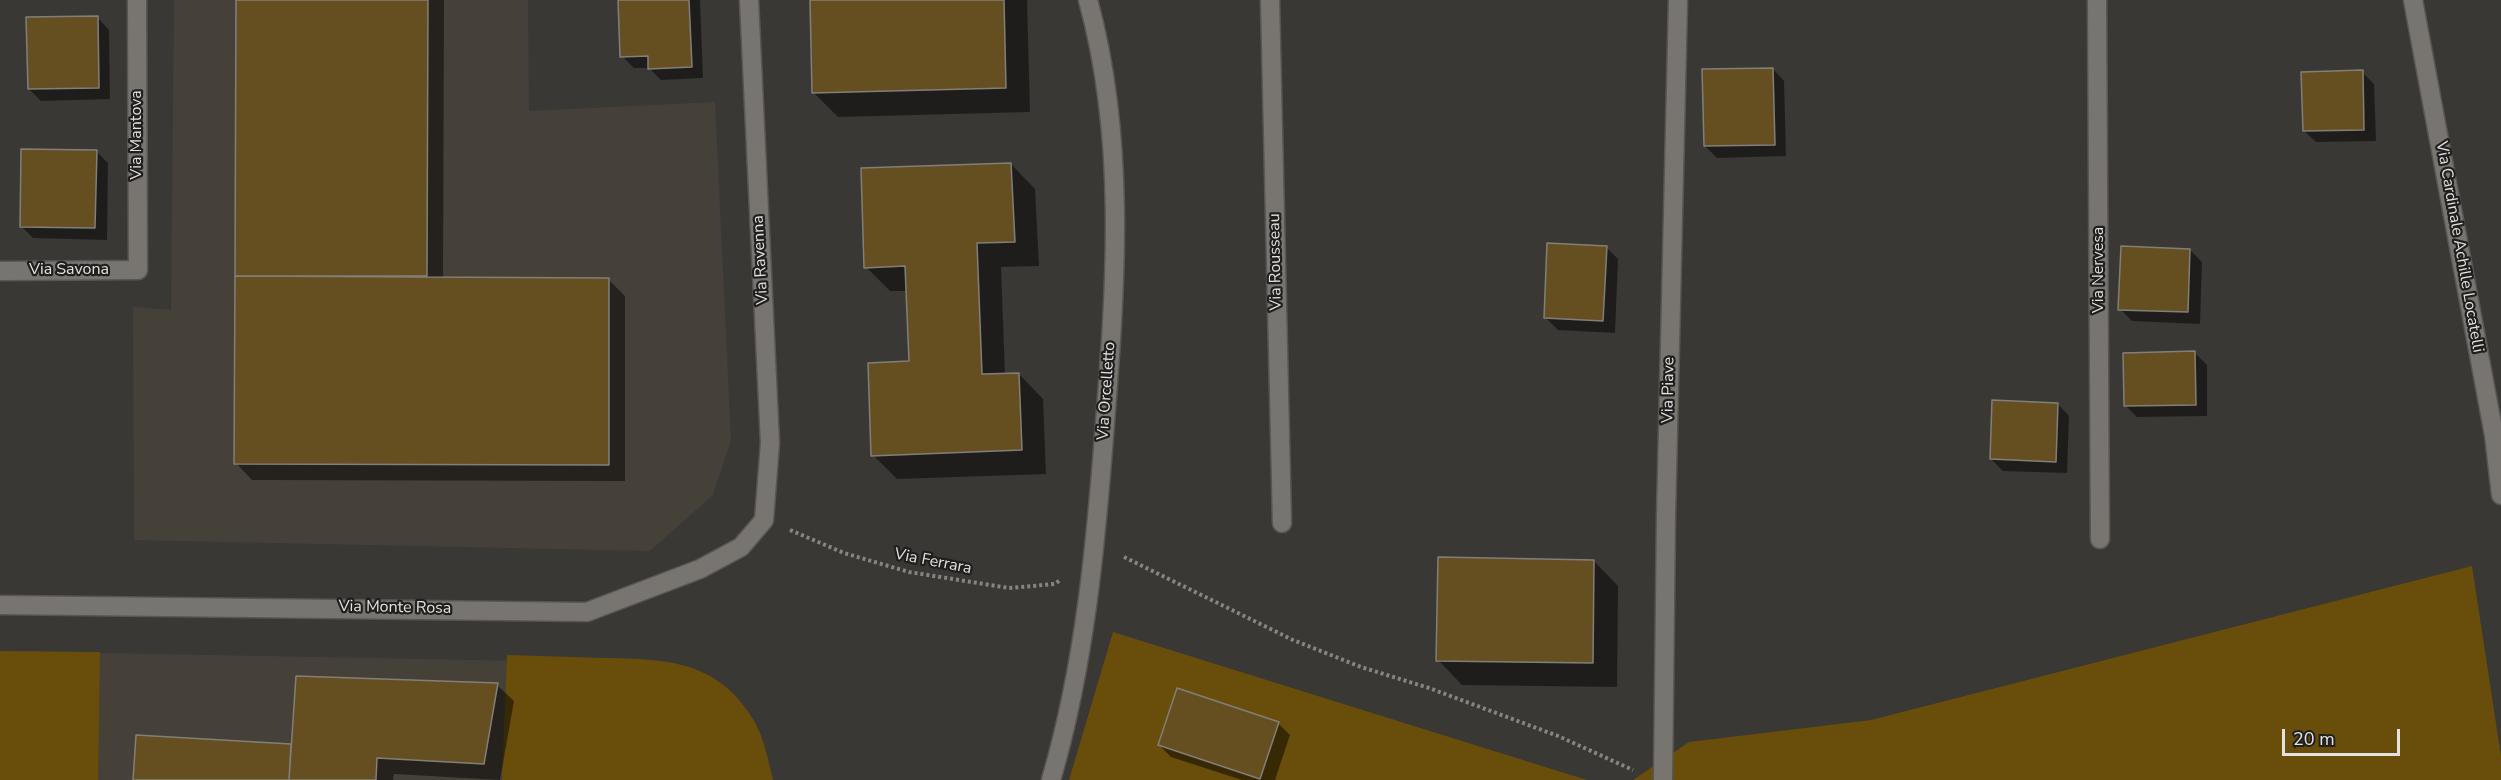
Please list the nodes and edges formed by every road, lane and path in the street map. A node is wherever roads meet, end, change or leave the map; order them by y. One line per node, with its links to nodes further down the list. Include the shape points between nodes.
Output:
1 (137, 0): 8 (street, Via Mantova)
2 (749, 0): 12 (street, Via Ravenna, via 770,443)
3 (1088, 0): 15 (street, Via Orcelletto, via 1111,128 1117,228)
4 (1270, 0): 13 (street, Via Rousseau)
5 (1678, 0): 19 (street, Via Piave)
6 (2097, 0): 14 (street, Via Nervesa)
7 (2413, 0): 10 (street, Via Cardinale Achille Locatelli)
8 (138, 270): 9 (street, Via Savona)
9 (0, 271)
10 (2497, 436): 11 (street, Via Cardinale Achille Locatelli)
11 (2501, 495)
12 (764, 520): 15 (path, Via Ferrara, via 844,553 909,572 1009,588 1055,584); 16 (street, Via Monte Rosa, via 741,547 700,569 587,612)
13 (1282, 524)
14 (2100, 539)
15 (1095, 553): 17 (path, via 1116,553 1293,640 1558,736); 18 (street, Via Orcelletto, via 1072,696)
16 (0, 604)
17 (1638, 774)
18 (1051, 780)
19 (1663, 780)

